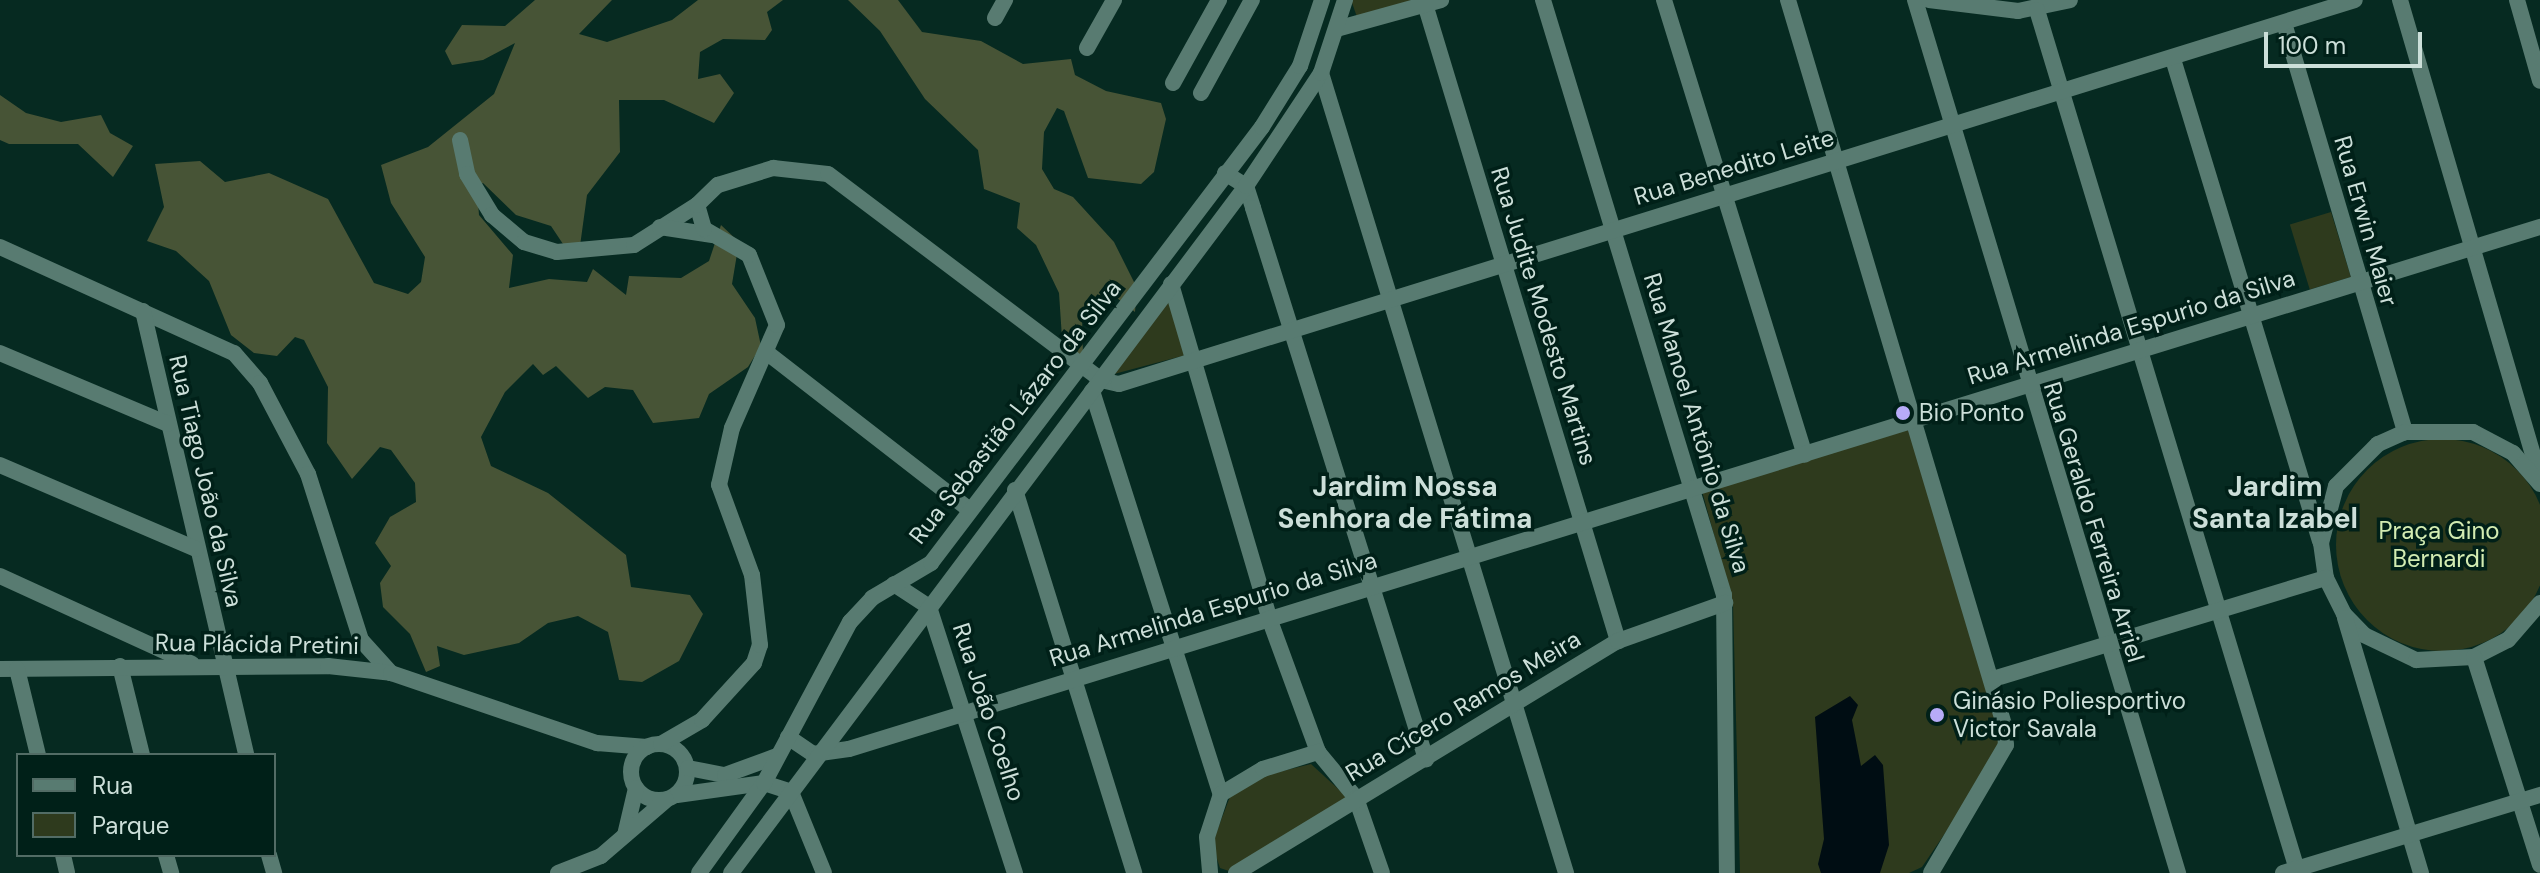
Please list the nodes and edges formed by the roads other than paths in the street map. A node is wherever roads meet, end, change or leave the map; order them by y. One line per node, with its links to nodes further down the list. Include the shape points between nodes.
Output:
1 (1005, 0): 20 (street)
2 (1114, 0): 23 (street)
3 (1219, 0): 27 (street)
4 (1252, 0): 29 (street)
5 (1322, 0): 33 (street, Rua Sebastião Lázaro da Silva, via 1300,66)
6 (1345, 0): 22 (street, Rua Sebastião Lázaro da Silva)
7 (1543, 0): 39 (street, Rua Manoel Antônio da Silva)
8 (1664, 0): 35 (street)
9 (1788, 0): 32 (street)
10 (1915, 0): 30 (street, Rua Geraldo Ferreira Arriel)
11 (1929, 0): 17 (street)
12 (2070, 0): 19 (street)
13 (2355, 0): 18 (street, Rua Benedito Leite)
14 (2400, 0): 42 (street)
15 (2517, 0): 26 (street)
16 (1433, 2): 22 (street); 43 (street, Rua Judite Modesto Martins)
17 (1998, 4): 19 (street)
18 (2324, 4): 21 (street, Rua Benedito Leite)
19 (2037, 10): 28 (street)
20 (995, 18)
21 (2284, 23): 24 (street, Rua Benedito Leite); 44 (street, Rua Erwin Maier)
22 (1340, 28): 25 (street, Rua Sebastião Lázaro da Silva)
23 (1087, 48)
24 (2173, 59): 28 (street, Rua Benedito Leite); 48 (street)
25 (1321, 73): 34 (street, Rua Sebastião Lázaro da Silva); 46 (street)
26 (2540, 81)
27 (1173, 83)
28 (2059, 92): 30 (street, Rua Benedito Leite); 50 (street)
29 (1201, 93)
30 (1948, 127): 32 (street, Rua Benedito Leite); 56 (street, Rua Geraldo Ferreira Arriel)
31 (460, 140): 37 (street, via 467,174 492,215 524,242 595,254 634,245)
32 (1837, 162): 35 (street, Rua Benedito Leite); 57 (street)
33 (1225, 173): 34 (street); 54 (street, Rua Sebastião Lázaro da Silva)
34 (1246, 186): 45 (street, Rua Sebastião Lázaro da Silva); 49 (street)
35 (1725, 195): 39 (street, Rua Benedito Leite); 60 (street)
36 (697, 205): 37 (street); 40 (street); 54 (street, via 718,185 773,168 828,174)
37 (660, 227): 40 (street)
38 (2540, 227): 42 (street, Rua Armelinda Espurio da Silva)
39 (1613, 229): 43 (street, Rua Benedito Leite); 63 (street, Rua Manoel Antônio da Silva)
40 (712, 235): 52 (street, via 749,255 762,273 777,325)
41 (0, 247): 47 (street)
42 (2472, 247): 44 (street, Rua Armelinda Espurio da Silva); 62 (street)
43 (1503, 262): 46 (street, Rua Benedito Leite); 66 (street, Rua Judite Modesto Martins)
44 (2358, 281): 48 (street, Rua Armelinda Espurio da Silva); 59 (street, Rua Erwin Maier)
45 (1171, 284): 53 (street); 55 (street, Rua Sebastião Lázaro da Silva)
46 (1391, 296): 49 (street, Rua Benedito Leite); 69 (street)
47 (143, 311): 58 (street, Rua Tiago João da Silva); 81 (street, via 234,353 260,383 324,512)
48 (2250, 315): 50 (street, Rua Armelinda Espurio da Silva); 67 (street)
49 (1292, 325): 53 (street, Rua Benedito Leite); 73 (street)
50 (2139, 351): 56 (street, Rua Armelinda Espurio da Silva); 77 (street)
51 (0, 353): 58 (street)
52 (770, 355): 65 (street); 98 (street, via 732,428 719,485 752,575 760,645 754,663)
53 (1193, 355): 55 (street, Rua Benedito Leite, via 1127,382); 79 (street)
54 (1083, 362): 55 (street); 65 (street, Rua Sebastião Lázaro da Silva)
55 (1099, 382): 64 (street, Rua Sebastião Lázaro da Silva); 84 (street)
56 (2026, 384): 57 (street, Rua Armelinda Espurio da Silva); 83 (street, Rua Geraldo Ferreira Arriel)
57 (1916, 421): 60 (street, Rua Armelinda Espurio da Silva); 94 (street)
58 (168, 424): 68 (street, Rua Tiago João da Silva)
59 (2405, 432): 62 (street, via 2473,432 2513,453); 67 (street, via 2378,444 2336,486)
60 (1805, 455): 63 (street, Rua Armelinda Espurio da Silva)
61 (0, 465): 68 (street)
62 (2540, 481)
63 (1690, 487): 66 (street, Rua Armelinda Espurio da Silva); 74 (street, Rua Manoel Antônio da Silva)
64 (1015, 490): 76 (street, Rua Sebastião Lázaro da Silva); 93 (street)
65 (970, 510): 72 (street, Rua Sebastião Lázaro da Silva, via 931,563)
66 (1581, 521): 69 (street, Rua Armelinda Espurio da Silva); 82 (street, Rua Judite Modesto Martins)
67 (2321, 543): 71 (street)
68 (196, 549): 87 (street, Rua Tiago João da Silva)
69 (1470, 555): 73 (street, Rua Armelinda Espurio da Silva); 95 (street)
70 (0, 576): 80 (street)
71 (2326, 578): 77 (street); 78 (street)
72 (894, 584): 76 (street, Rua João Coelho); 99 (street, Rua Sebastião Lázaro da Silva, via 850,622)
73 (1371, 586): 79 (street, Rua Armelinda Espurio da Silva); 109 (street)
74 (1725, 603): 82 (street, Rua Cícero Ramos Meira); 135 (street, Rua Manoel Antônio da Silva)
75 (2540, 603): 85 (street, via 2508,640)
76 (929, 607): 96 (street, Rua João Coelho); 97 (street, Rua Sebastião Lázaro da Silva)
77 (2217, 612): 83 (street); 124 (street)
78 (2344, 614): 85 (street, via 2389,651 2416,660); 121 (street)
79 (1269, 618): 84 (street, Rua Armelinda Espurio da Silva); 103 (street)
80 (128, 631): 86 (street); 89 (street)
81 (361, 640): 90 (street); 92 (street)
82 (1618, 641): 95 (street, Rua Cícero Ramos Meira)
83 (2107, 643): 94 (street); 137 (street, Rua Geraldo Ferreira Arriel)
84 (1172, 648): 93 (street, Rua Armelinda Espurio da Silva); 115 (street)
85 (2474, 657): 119 (street)
86 (192, 664): 87 (street, Rua Plácida Pretini); 89 (street, Rua Plácida Pretini)
87 (225, 665): 90 (street, Rua Plácida Pretini); 106 (street, Rua Tiago João da Silva)
88 (120, 666): 89 (street, Rua Plácida Pretini); 91 (street, Rua Plácida Pretini); 105 (street)
89 (141, 666)
90 (349, 668): 92 (street, Rua Plácida Pretini)
91 (9, 669): 104 (street)
92 (391, 673): 100 (street, Rua Plácida Pretini)
93 (1074, 675): 96 (street, Rua Armelinda Espurio da Silva); 130 (street)
94 (1993, 679): 136 (street, via 2006,745)
95 (1512, 707): 109 (street, Rua Cícero Ramos Meira); 134 (street)
96 (965, 711): 101 (street, Rua Armelinda Espurio da Silva); 129 (street, Rua João Coelho)
97 (844, 725): 101 (street); 107 (street, Rua Sebastião Lázaro da Silva)
98 (691, 731): 102 (street); 110 (street)
99 (788, 737): 107 (street, via 803,751); 108 (street, Rua Sebastião Lázaro da Silva)
100 (597, 743): 102 (street, Rua Plácida Pretini); 111 (street, Rua Plácida Pretini)
101 (865, 743): 107 (street, Rua Armelinda Espurio da Silva)
102 (654, 745): 110 (street); 111 (street)
103 (1318, 752): 115 (street, Rua Cícero Ramos Meira, via 1263,769); 118 (street)
104 (37, 753)
105 (142, 753)
106 (246, 753)
107 (824, 754): 114 (street, Rua Sebastião Lázaro da Silva)
108 (777, 756): 110 (street, via 725,775); 112 (street, Rua Sebastião Lázaro da Silva)
109 (1426, 759): 118 (street, Rua Cícero Ramos Meira)
110 (687, 764): 117 (street)
111 (633, 781): 117 (street); 122 (street)
112 (764, 783): 113 (street); 114 (street); 120 (street, Rua Sebastião Lázaro da Silva)
113 (728, 786): 117 (street); 120 (street)
114 (791, 792): 127 (street, Rua Sebastião Lázaro da Silva); 128 (street)
115 (1221, 794): 131 (street, via 1207,837)
116 (2540, 795): 119 (street)
117 (671, 797): 122 (street)
118 (1356, 798): 132 (street, Rua Cícero Ramos Meira); 133 (street)
119 (2522, 801): 121 (street); 123 (street)
120 (743, 815): 126 (street, Rua Sebastião Lázaro da Silva)
121 (2409, 836): 124 (street); 138 (street)
122 (624, 837): 125 (street)
123 (2540, 865)
124 (2293, 872)
125 (558, 873)
126 (699, 873)
127 (731, 873)
128 (824, 873)
129 (1015, 873)
130 (1134, 873)
131 (1210, 873)
132 (1236, 873)
133 (1382, 873)
134 (1566, 873)
135 (1727, 873)
136 (1931, 873)
137 (2178, 873)
138 (2421, 873)

